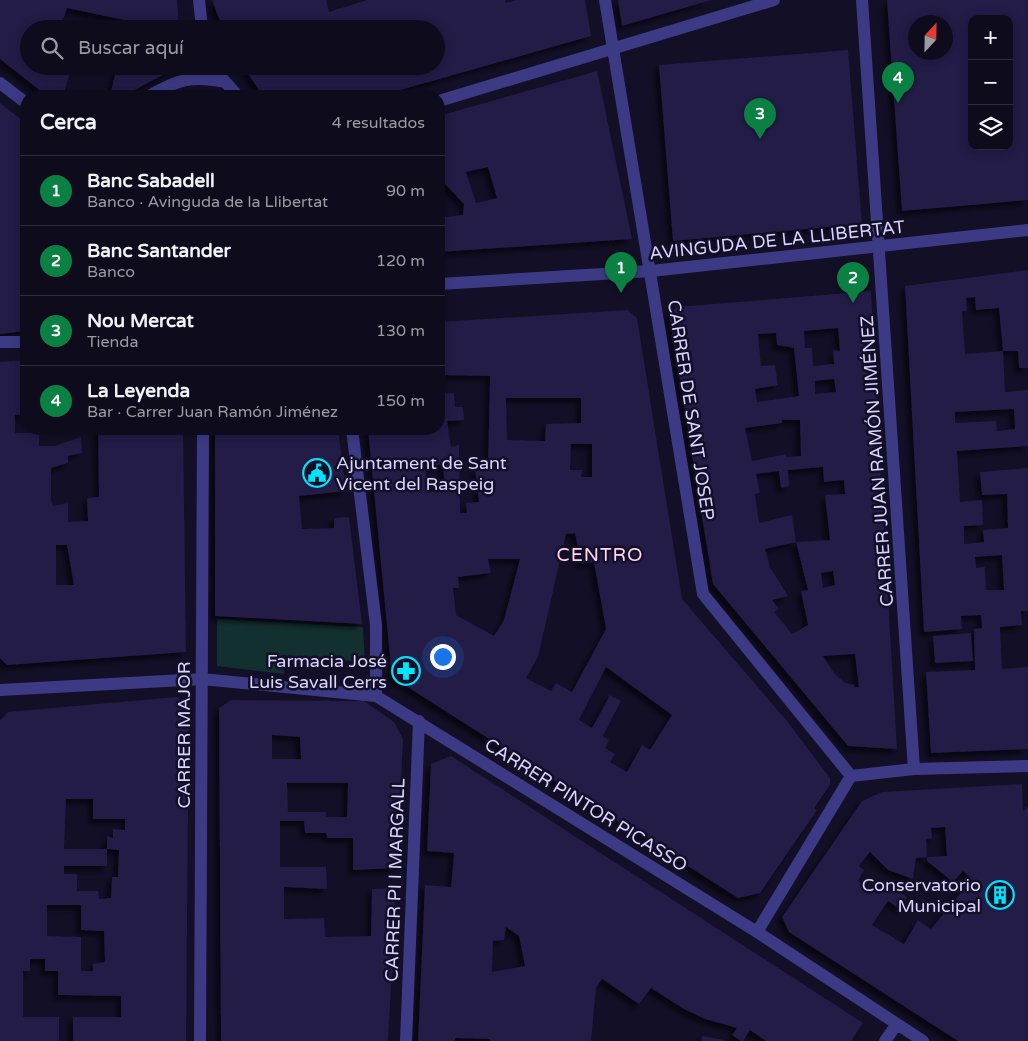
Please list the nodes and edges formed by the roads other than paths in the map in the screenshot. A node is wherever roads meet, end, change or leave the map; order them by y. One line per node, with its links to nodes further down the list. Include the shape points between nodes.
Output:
1 (199, 0): 5 (street)
2 (605, 0): 6 (street, CARRER DE SANT JOSEP)
3 (774, 0): 6 (street)
4 (862, 0): 15 (street, CARRER JUAN RAMÓN JIMÉNEZ)
5 (201, 20)
6 (614, 47): 13 (street); 16 (street, CARRER DE SANT JOSEP)
7 (218, 75): 8 (street)
8 (224, 82): 10 (street, via 190,78); 11 (street)
9 (0, 83): 12 (street)
10 (159, 90)
11 (232, 90)
12 (20, 98)
13 (445, 100)
14 (1028, 230): 15 (street, AVINGUDA DE LA LLIBERTAT)
15 (880, 247): 16 (street, AVINGUDA DE LA LLIBERTAT); 27 (street, CARRER JUAN RAMÓN JIMÉNEZ)
16 (651, 271): 17 (street, AVINGUDA DE LA LLIBERTAT); 28 (street, CARRER DE SANT JOSEP, via 703,594)
17 (445, 284)
18 (0, 342): 19 (street)
19 (20, 342)
20 (203, 435): 22 (street, CARRER MAJOR)
21 (353, 435): 24 (street, via 376,625)
22 (202, 679): 23 (street, CARRER PINTOR PICASSO); 24 (street, CARRER PINTOR PICASSO); 31 (street, CARRER MAJOR)
23 (0, 690)
24 (376, 696): 25 (street, CARRER PINTOR PICASSO)
25 (419, 721): 29 (street, CARRER PINTOR PICASSO); 32 (street, CARRER PI I MARGALL)
26 (1028, 766): 27 (street)
27 (914, 769): 28 (street)
28 (851, 776): 29 (street)
29 (757, 932): 30 (street, CARRER PINTOR PICASSO)
30 (897, 1024): 33 (street); 34 (street, CARRER PINTOR PICASSO)
31 (200, 1041)
32 (406, 1041)
33 (885, 1041)
34 (923, 1041)

